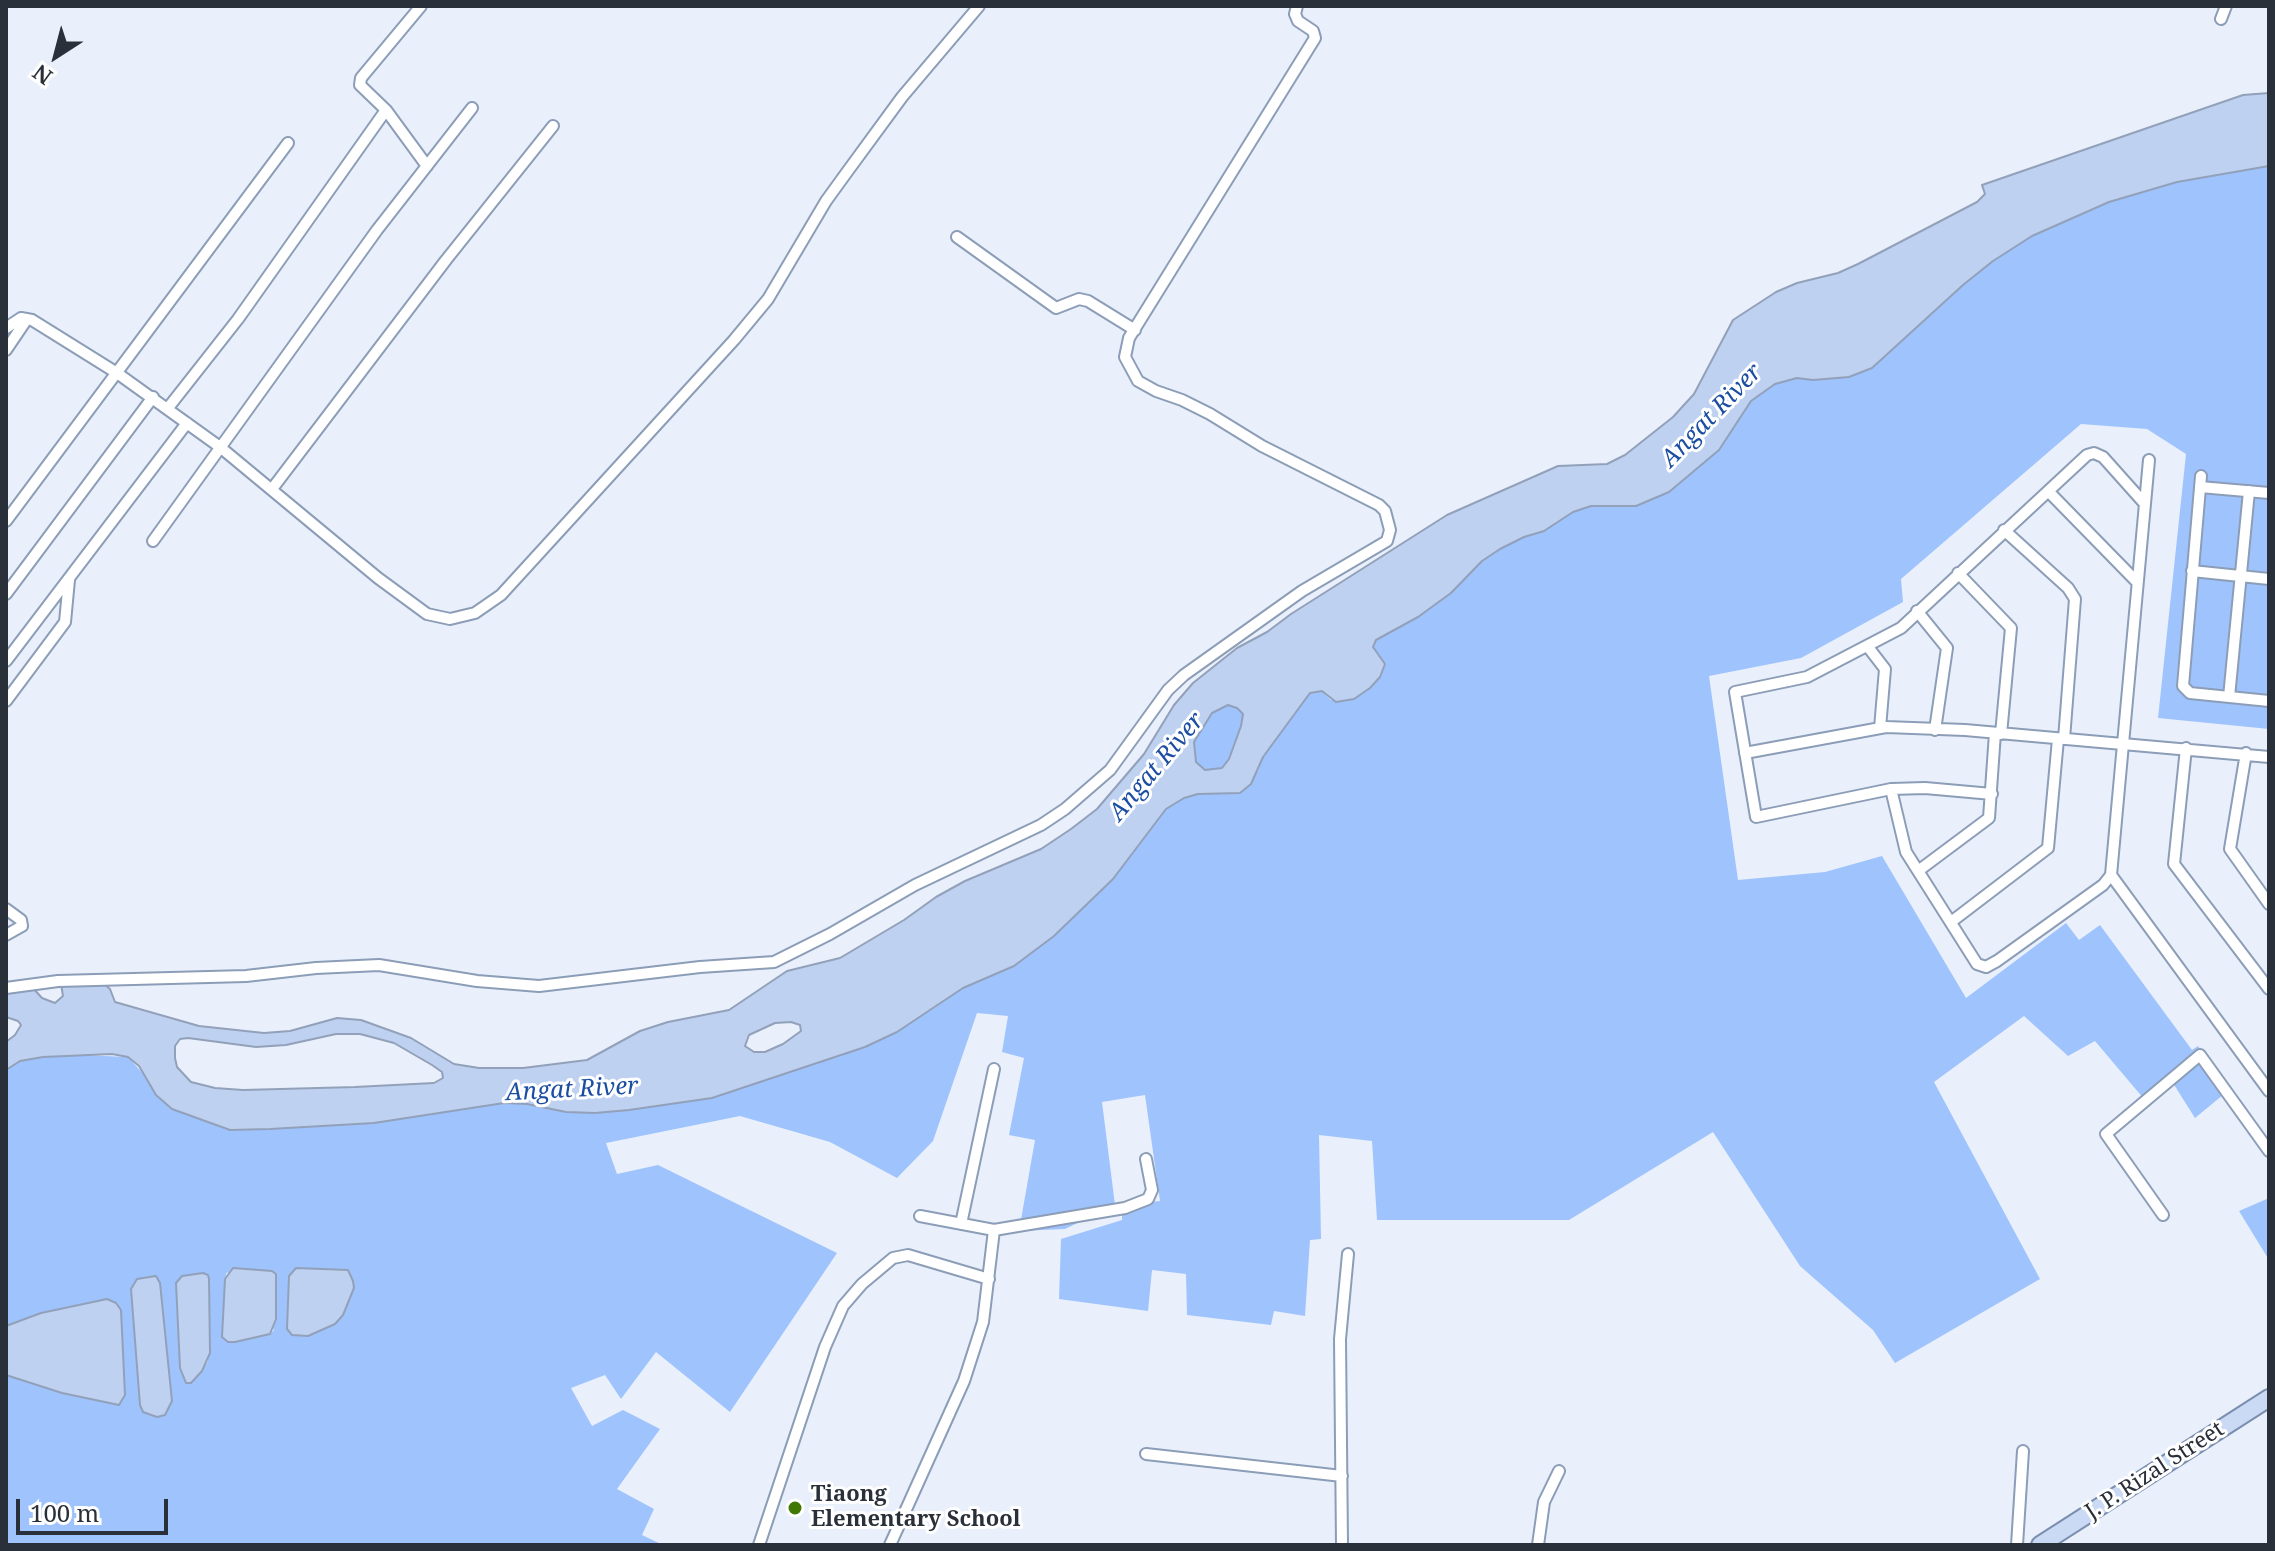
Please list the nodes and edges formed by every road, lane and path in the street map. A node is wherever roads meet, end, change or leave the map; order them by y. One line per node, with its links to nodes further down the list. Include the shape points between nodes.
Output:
1 (421, 6): 7 (street, via 361,78 363,91)
2 (979, 6): 22 (street, via 847,172 743,330 501,595 475,613 450,619 427,614)
3 (1297, 6): 14 (street, via 1298,21 1315,38)
4 (2226, 6): 5 (street)
5 (2221, 19)
6 (472, 108): 10 (street)
7 (386, 110): 10 (street); 18 (street)
8 (553, 126): 22 (street)
9 (288, 143): 16 (street)
10 (427, 166): 20 (street)
11 (957, 237): 14 (street, via 1056,308 1088,301)
12 (27, 319): 13 (street); 15 (street); 16 (street)
13 (6, 328)
14 (1135, 330): 60 (street, via 1125,357 1138,381 1379,505 1390,530 1387,541 1302,591 1184,675 1101,780 1041,825 915,885 774,962 539,986 379,965)
15 (6, 350)
16 (117, 373): 17 (street); 27 (street)
17 (153, 397): 18 (street); 36 (street)
18 (168, 408): 19 (street)
19 (187, 423): 20 (street); 33 (street)
20 (220, 447): 22 (street); 29 (street)
21 (2149, 460): 26 (street)
22 (272, 489)
23 (2048, 491): 26 (street, via 2094,453); 28 (street); 35 (street)
24 (2249, 491): 25 (street); 30 (street, via 2200,482); 32 (street)
25 (2269, 493)
26 (2145, 504): 35 (street)
27 (6, 521)
28 (2004, 530): 31 (street); 46 (street, via 2075,599)
29 (153, 541)
30 (2192, 571): 32 (street); 40 (street, via 2183,686 2190,693)
31 (1958, 573): 37 (street); 45 (street, via 2011,628)
32 (2241, 576): 34 (street); 40 (street)
33 (69, 578): 39 (street); 41 (street, via 65,622)
34 (2269, 579)
35 (2137, 582): 47 (street)
36 (6, 594)
37 (1917, 611): 38 (street, via 1901,628); 44 (street, via 1947,648)
38 (1868, 647): 43 (street, via 1885,669); 49 (street, via 1807,677 1735,692)
39 (6, 661)
40 (2229, 697): 42 (street)
41 (6, 701)
42 (2269, 701)
43 (1880, 728): 44 (street); 49 (street)
44 (1935, 730): 45 (street)
45 (1998, 734): 46 (street); 53 (street)
46 (2061, 739): 47 (street); 58 (street, via 2048,848)
47 (2124, 743): 48 (street); 55 (street)
48 (2186, 748): 50 (street); 61 (street, via 2174,864)
49 (1745, 753): 52 (street, via 1756,817)
50 (2246, 753): 51 (street); 56 (street, via 2230,849)
51 (2269, 757)
52 (1891, 789): 53 (street); 54 (street, via 1906,852)
53 (1992, 794): 54 (street, via 1989,818)
54 (1918, 871): 58 (street)
55 (2111, 875): 58 (street, via 1986,967 1977,964); 63 (street)
56 (2269, 904)
57 (6, 909): 59 (street, via 22,926)
58 (1951, 922)
59 (6, 935)
60 (6, 988)
61 (2269, 989)
62 (994, 1069): 68 (street)
63 (2269, 1091)
64 (2269, 1151): 66 (street, via 2200,1055 2106,1134)
65 (1146, 1159): 69 (street, via 1152,1190 1148,1199 1101,1214)
66 (2163, 1215)
67 (920, 1216): 68 (street)
68 (961, 1224): 69 (street)
69 (994, 1230): 71 (street)
70 (1348, 1254): 76 (street, via 1340,1339)
71 (989, 1279): 77 (street, via 908,1255 893,1258 862,1284 843,1306 825,1347); 78 (street, via 983,1322 964,1381)
72 (2269, 1398): 82 (main road, J. P. Rizal Street)
73 (2023, 1451): 81 (street)
74 (1146, 1454): 76 (street)
75 (1559, 1471): 80 (street, via 1544,1502)
76 (1342, 1476): 79 (street)
77 (759, 1545)
78 (890, 1545)
79 (1342, 1545)
80 (1538, 1545)
81 (2017, 1545)
82 (2040, 1545)

